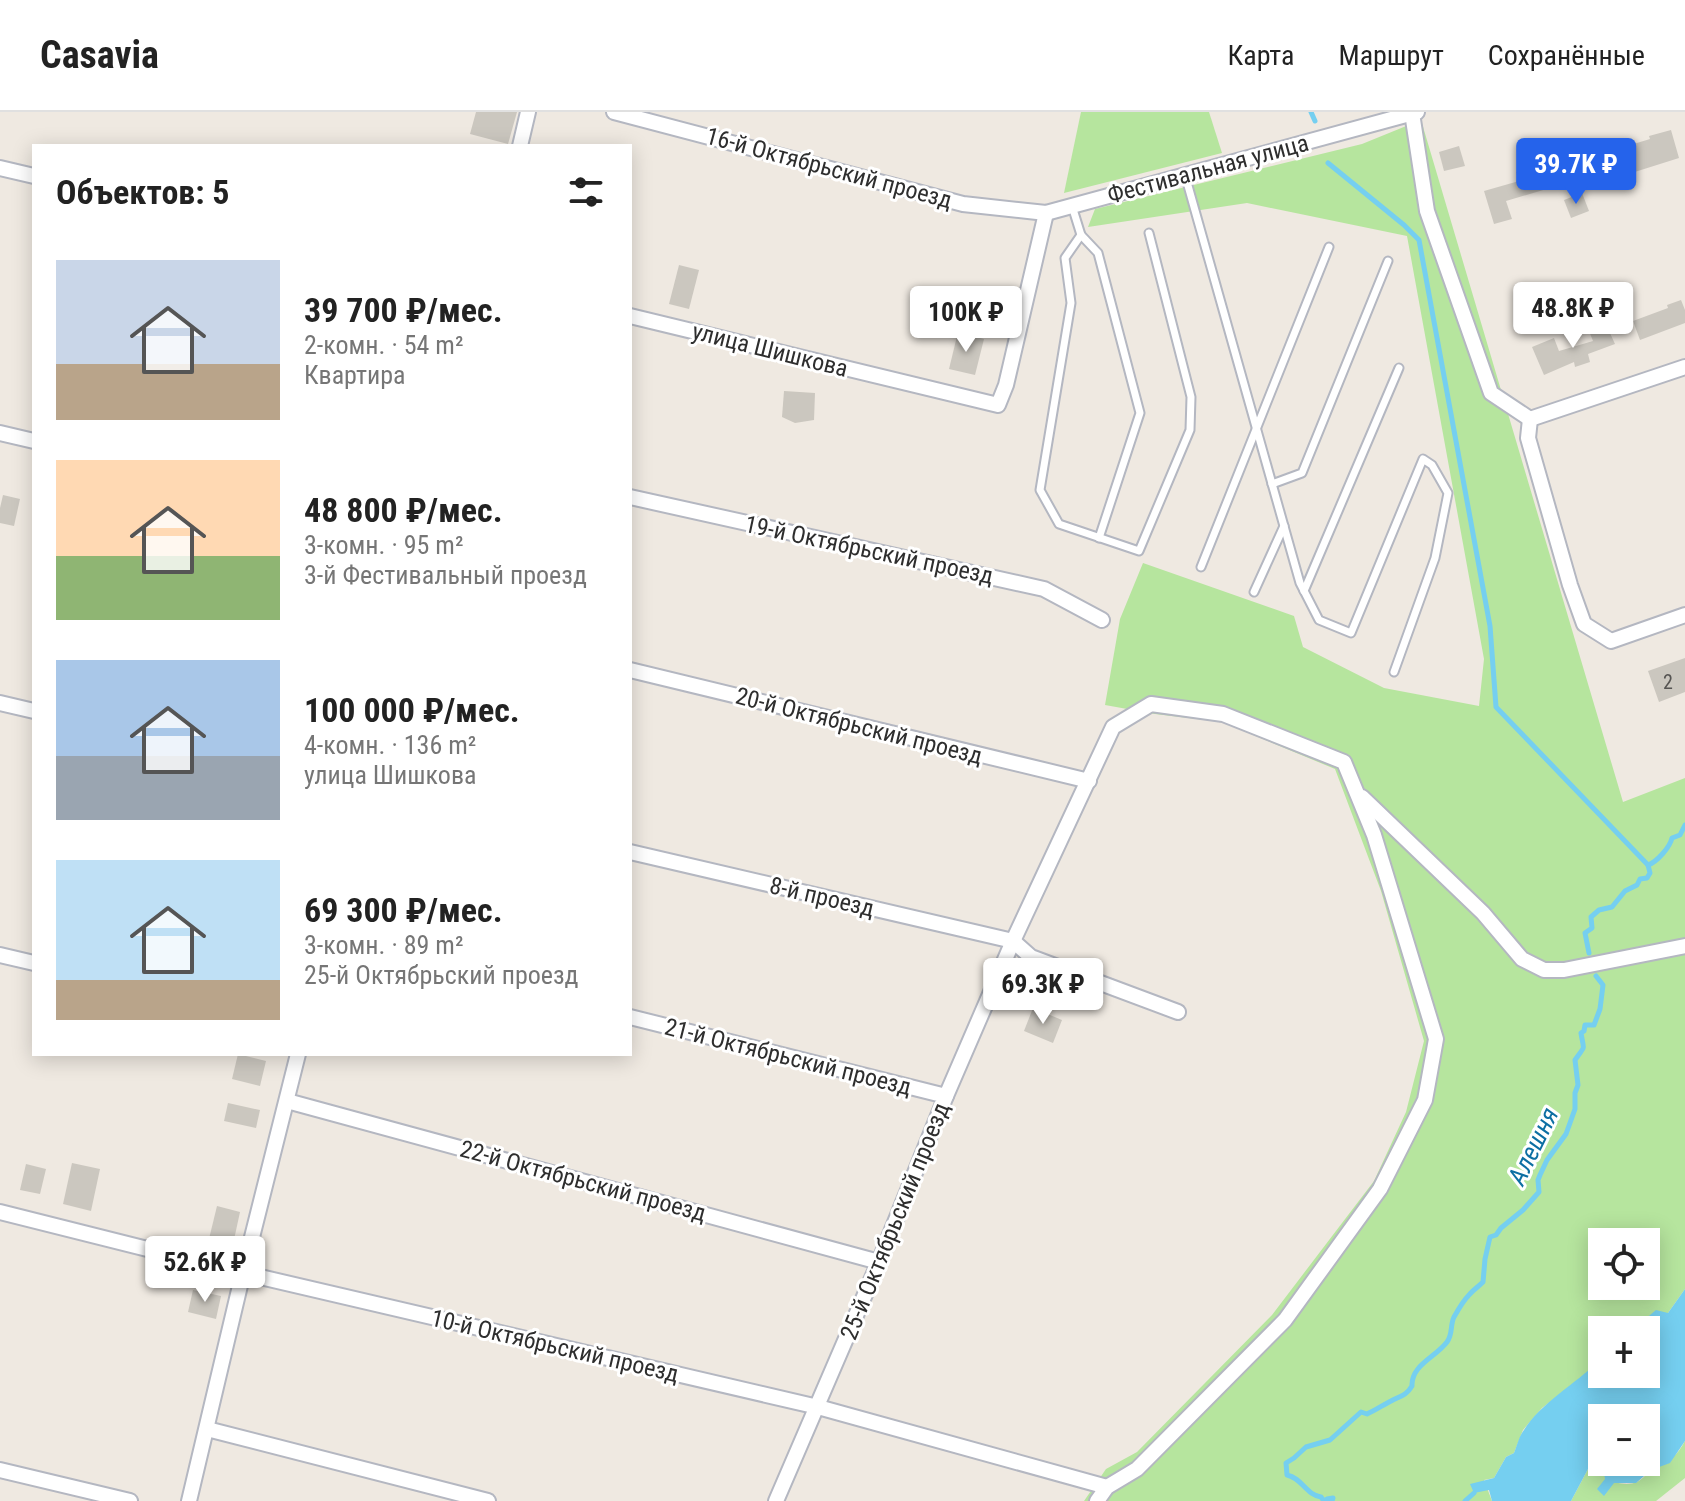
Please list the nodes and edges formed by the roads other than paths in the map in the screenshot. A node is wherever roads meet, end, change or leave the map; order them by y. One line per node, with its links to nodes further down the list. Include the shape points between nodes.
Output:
1 (528, 112): 4 (street)
2 (614, 112): 9 (street, 16-й Октябрьский проезд, via 963,204)
3 (1414, 113): 6 (street, Фестивальная улица); 17 (street, via 1427,211 1491,393)
4 (520, 144)
5 (0, 168): 7 (street)
6 (1185, 175): 8 (street, Фестивальная улица); 18 (lane)
7 (32, 176)
8 (1072, 206): 9 (street, Фестивальная улица); 11 (lane)
9 (1046, 213): 14 (street, улица Шишкова, via 998,405)
10 (1149, 233): 24 (lane, via 1191,397 1190,430 1139,551)
11 (1081, 235): 24 (lane, via 1098,253 1140,413); 24 (lane, via 1065,258 1071,303 1040,490 1059,524)
12 (1329, 247): 18 (lane)
13 (1388, 261): 21 (lane, via 1302,473)
14 (632, 316)
15 (1685, 367): 17 (street)
16 (1399, 368): 26 (lane)
17 (1530, 419): 28 (street, via 1528,438 1584,624 1611,641)
18 (1256, 428): 21 (lane); 25 (lane)
19 (0, 433): 20 (street)
20 (32, 441)
21 (1272, 484): 23 (lane)
22 (632, 497): 29 (street, 19-й Октябрьский проезд, via 1044,589)
23 (1284, 526): 26 (lane); 27 (lane)
24 (1099, 538)
25 (1201, 567)
26 (1304, 591): 31 (lane, via 1319,620 1351,633 1423,459 1432,465 1448,493 1435,558)
27 (1254, 592)
28 (1685, 615)
29 (1102, 620)
30 (632, 670): 34 (street, 20-й Октябрьский проезд)
31 (1394, 672)
32 (0, 703): 33 (street)
33 (32, 711)
34 (1089, 781): 35 (street, 25-й Октябрьский проезд, via 1113,727 1151,704 1223,714 1344,762); 37 (street, 25-й Октябрьский проезд)
35 (1356, 791): 38 (street, via 1483,913 1522,959 1544,970); 52 (street, via 1436,1039 1425,1100 1380,1189 1285,1320 1137,1469)
36 (632, 852): 37 (street, 8-й проезд)
37 (1013, 941): 41 (street, via 1031,957); 44 (street, 25-й Октябрьский проезд)
38 (1685, 946)
39 (0, 955): 40 (street)
40 (32, 963)
41 (1178, 1012)
42 (632, 1018): 44 (street, 21-й Октябрьский проезд)
43 (298, 1056): 45 (street)
44 (946, 1096): 47 (street, 25-й Октябрьский проезд)
45 (287, 1101): 47 (street, 22-й Октябрьский проезд); 48 (street)
46 (0, 1212): 48 (street, 10-й Октябрьский проезд)
47 (879, 1262): 49 (street, 25-й Октябрьский проезд)
48 (243, 1273): 49 (street, 10-й Октябрьский проезд); 50 (street)
49 (818, 1407): 52 (street, 10-й Октябрьский проезд); 56 (street, 25-й Октябрьский проезд)
50 (207, 1429): 54 (street); 55 (street)
51 (0, 1470): 53 (street)
52 (1107, 1487): 57 (street)
53 (130, 1501)
54 (189, 1501)
55 (488, 1501)
56 (776, 1501)
57 (1097, 1501)

